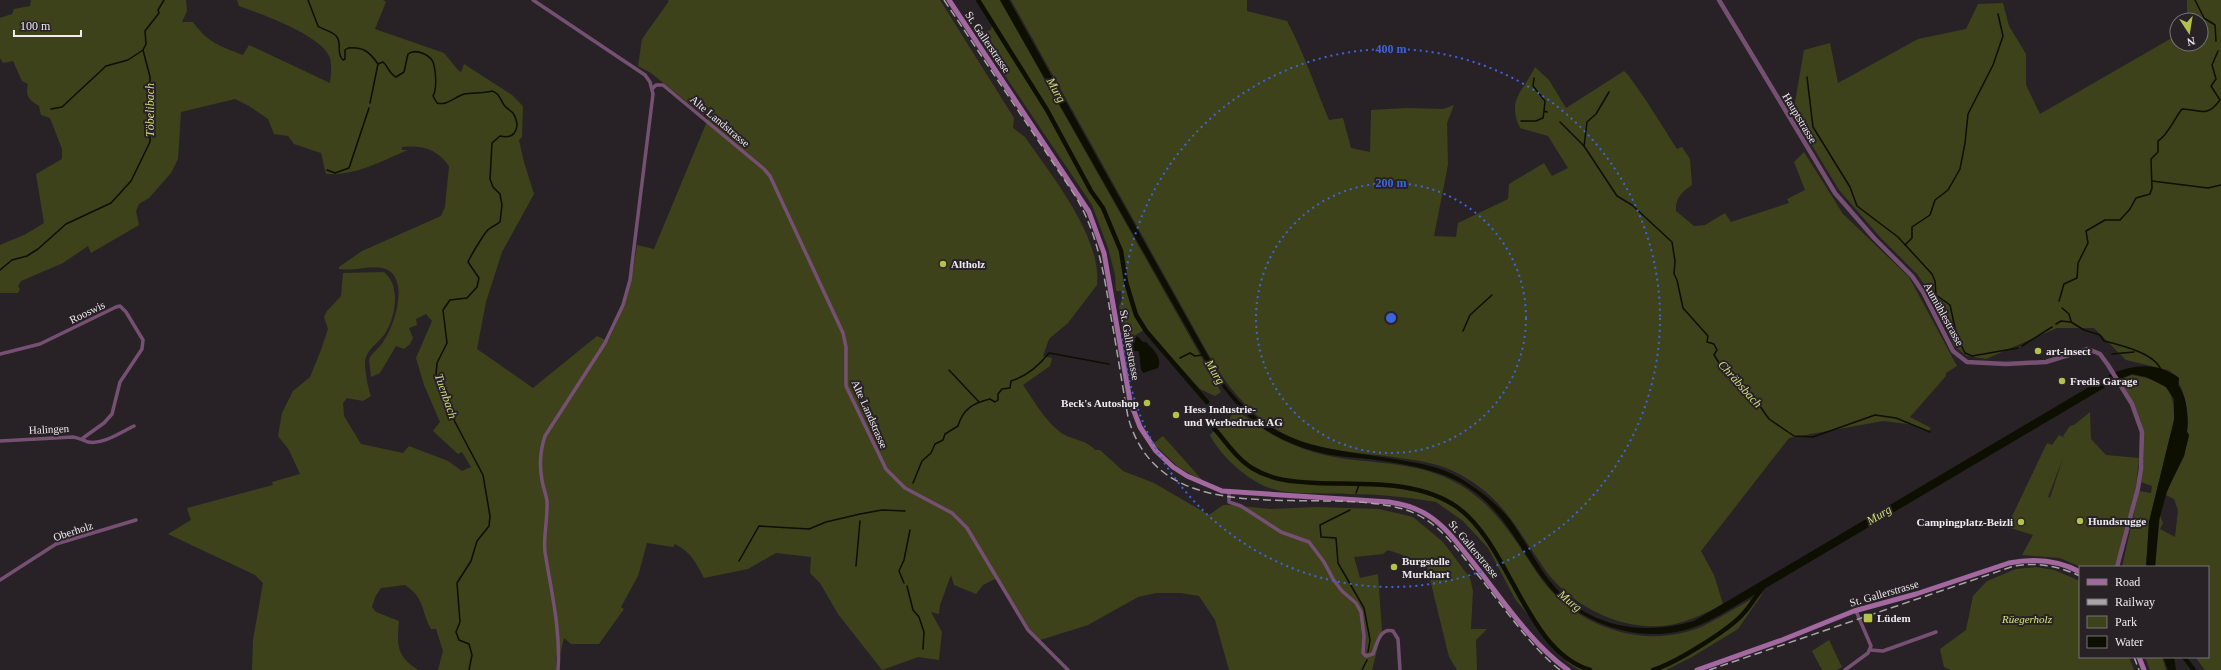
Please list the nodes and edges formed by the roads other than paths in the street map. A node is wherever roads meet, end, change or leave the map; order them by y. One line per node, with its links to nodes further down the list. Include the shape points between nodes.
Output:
1 (533, 0): 4 (street, via 645,75)
2 (949, 0): 10 (main road, St. Gallerstrasse, via 1074,187 1093,221 1107,267 1130,401 1140,427 1156,451 1178,471 1200,483)
3 (1719, 0): 5 (street, Hauptstrasse, via 1835,193)
4 (652, 89): 19 (street, via 630,280 623,305 605,343 545,436 540,453 548,518 545,551 553,602); 20 (street, Alte Landstrasse, via 656,85 663,85 770,176 843,333 846,347 846,386 880,459 905,488 952,513 967,528 1028,630)
5 (1874, 238): 12 (street, Aumühlestrasse, via 1912,276 1953,351 1967,362 2040,363 2088,349 2100,354 2110,366 2140,423 2142,451 2138,488)
6 (0, 354): 8 (street, Rooswis, via 40,344 116,307 120,306 126,312 143,340 142,348 120,382 112,414)
7 (134, 426): 8 (street, Halingen, via 106,440 88,442)
8 (83, 438): 9 (street, Halingen)
9 (0, 441)
10 (1229, 492): 21 (street, via 1229,502 1241,506 1281,532 1309,542 1333,579 1356,603 1361,612 1363,653 1366,656 1373,654 1382,634 1394,631 1398,639); 22 (main road, St. Gallerstrasse, via 1384,501 1406,505 1422,512 1445,529 1534,638)
11 (136, 520): 14 (street, Oberholz, via 56,544)
12 (2119, 566)
13 (2079, 572): 15 (main road, St. Gallerstrasse, via 2054,562 2016,562)
14 (0, 580)
15 (1856, 611): 17 (street, via 1869,639); 23 (main road, St. Gallerstrasse)
16 (1936, 632): 17 (street, via 1883,651)
17 (1870, 650): 24 (street)
18 (2139, 658): 25 (main road)
19 (558, 670)
20 (1068, 670)
21 (1400, 670)
22 (1568, 670)
23 (1697, 670)
24 (1845, 670)
25 (2144, 670)

